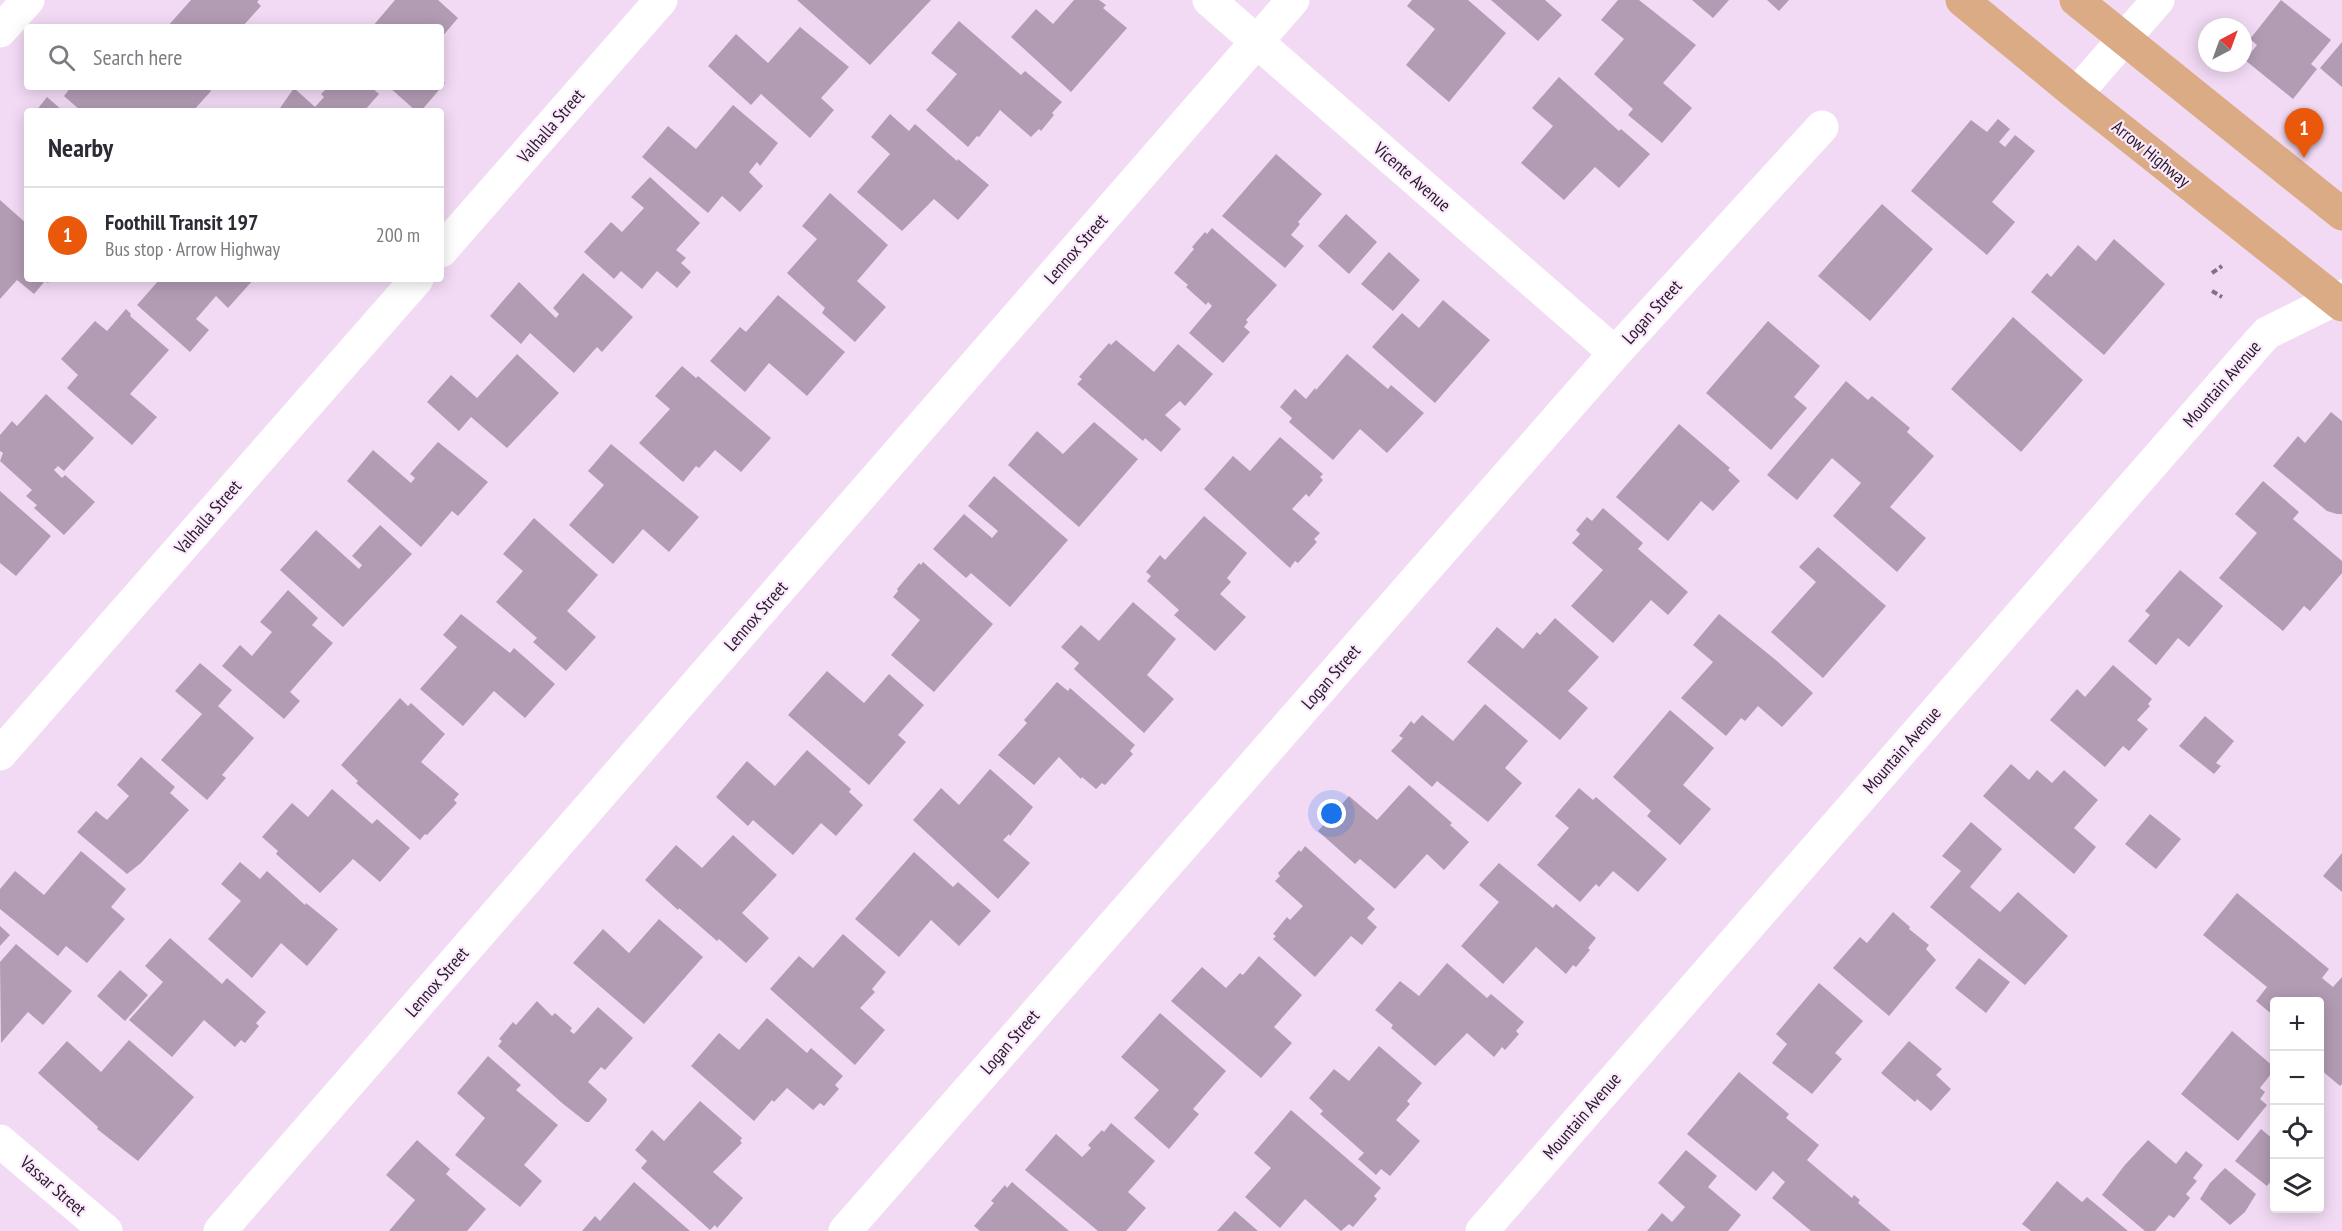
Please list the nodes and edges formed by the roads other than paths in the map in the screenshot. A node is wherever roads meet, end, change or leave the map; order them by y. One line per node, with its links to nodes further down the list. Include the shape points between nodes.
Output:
1 (28, 0): 8 (street)
2 (661, 0): 14 (street, Valhalla Street)
3 (1209, 0): 10 (street, Vicente Avenue)
4 (1293, 0): 10 (street, Lennox Street)
5 (1962, 0): 11 (main road, Arrow Highway)
6 (2076, 0): 9 (main road)
7 (2158, 0): 9 (street)
8 (0, 32)
9 (2124, 40): 11 (street); 13 (main road)
10 (1256, 42): 17 (street, Vicente Avenue); 21 (street, Lennox Street)
11 (2076, 94): 16 (main road, Arrow Highway)
12 (1822, 127): 17 (street, Logan Street)
13 (2342, 214)
14 (444, 248)
15 (414, 282): 18 (street, Valhalla Street)
16 (2340, 300): 23 (street, Mountain Avenue, via 2267,333)
17 (1615, 353): 22 (street, Logan Street)
18 (0, 754)
19 (0, 1141): 20 (street, Vassar Street)
20 (106, 1231)
21 (220, 1231)
22 (844, 1231)
23 (1482, 1231)

